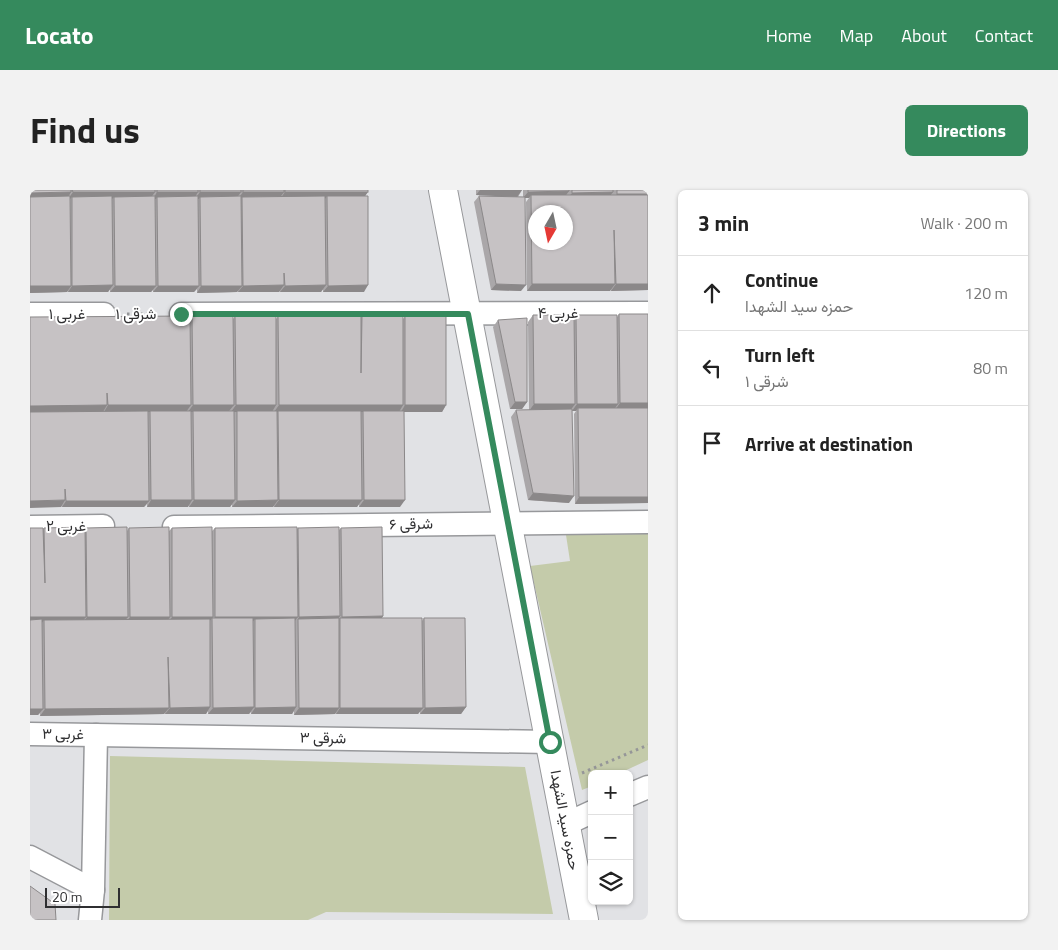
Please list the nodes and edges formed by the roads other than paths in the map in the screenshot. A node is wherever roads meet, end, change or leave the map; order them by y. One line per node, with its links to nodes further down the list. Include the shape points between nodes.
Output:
1 (443, 190): 6 (street, حمزه سید الشهدا)
2 (648, 313): 6 (street, ۴ غربی)
3 (30, 314): 4 (street, ۱ غربی)
4 (104, 314)
5 (181, 314): 6 (street)
6 (468, 314): 8 (street, حمزه سید الشهدا)
7 (648, 522): 8 (street, ۶ شرقی)
8 (508, 523): 11 (street, ۶ شرقی); 14 (street, حمزه سید الشهدا)
9 (103, 526): 10 (street, ۲ غربی)
10 (30, 527)
11 (174, 527)
12 (30, 734): 13 (street, ۳ غربی)
13 (96, 735): 14 (street, ۳ شرقی); 20 (street)
14 (550, 742): 18 (street, حمزه سید الشهدا)
15 (648, 786): 16 (street)
16 (633, 793)
17 (588, 814): 18 (street)
18 (566, 824): 22 (street, حمزه سید الشهدا)
19 (30, 858): 20 (street)
20 (93, 890): 21 (street)
21 (90, 920)
22 (584, 920)

